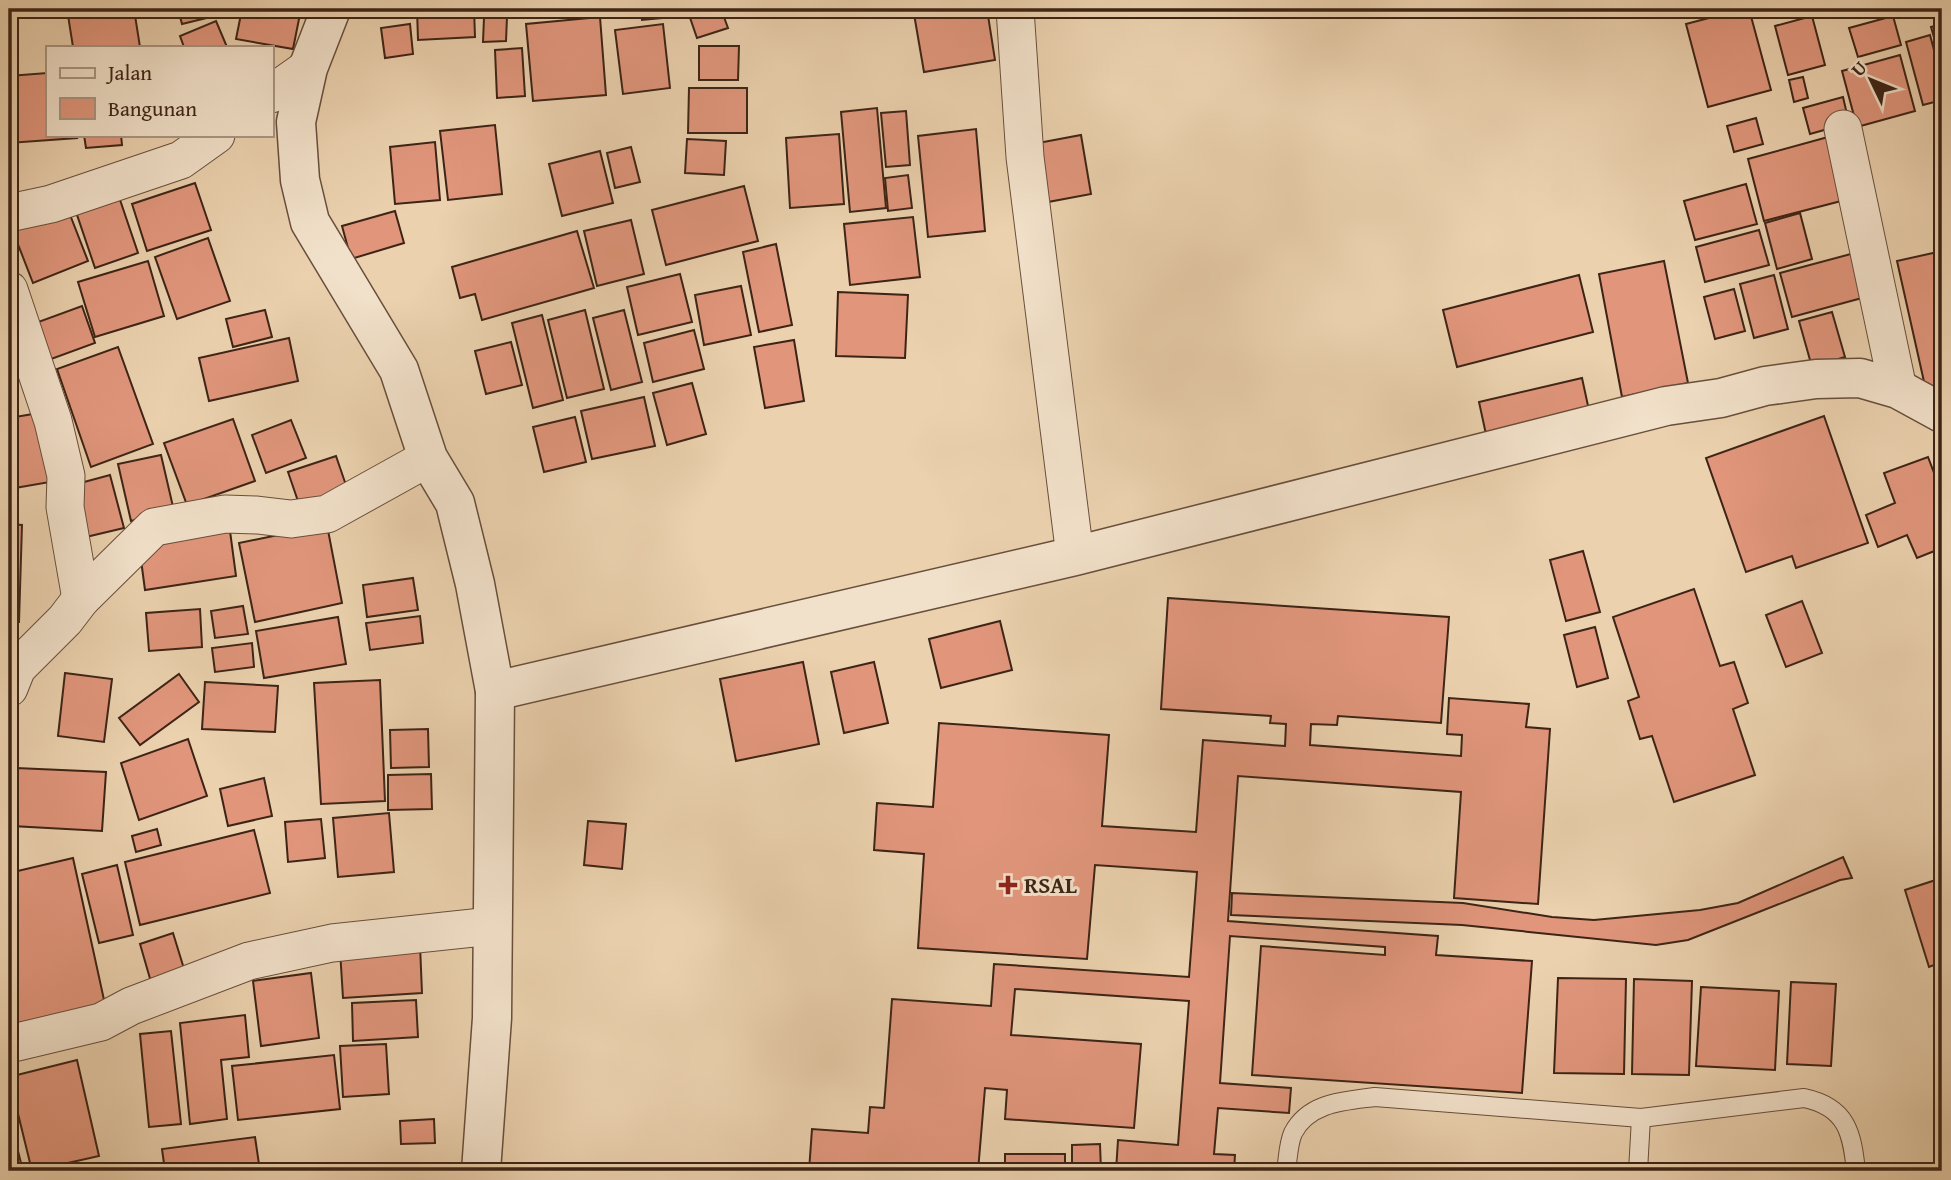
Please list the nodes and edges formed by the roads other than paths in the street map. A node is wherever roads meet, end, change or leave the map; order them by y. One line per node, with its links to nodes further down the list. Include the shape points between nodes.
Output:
1 (331, 9): 3 (street)
2 (1015, 9): 12 (street, via 1025,157)
3 (308, 68): 4 (street); 11 (street, via 296,122 300,180 310,222 399,370)
4 (273, 93)
5 (1843, 129): 9 (street)
6 (215, 136): 7 (street, via 181,160 51,204)
7 (9, 213)
8 (9, 290): 13 (street, via 53,421 66,476 65,507)
9 (1898, 389): 10 (street); 12 (street, via 1860,378 1816,379 1666,406)
10 (1942, 413)
11 (428, 458): 13 (street, via 327,514 291,519 225,514 155,527); 15 (street, via 455,503)
12 (1074, 556): 15 (street)
13 (81, 599): 14 (street, via 17,668)
14 (9, 688)
15 (495, 691): 16 (street)
16 (492, 926): 17 (street, via 332,943 250,961 100,1022); 19 (street, via 492,1018)
17 (9, 1044)
18 (1641, 1118): 20 (lane, via 1375,1097 1340,1102 1318,1108 1304,1119 1293,1135); 21 (lane); 22 (lane, via 1804,1098 1823,1102 1842,1119 1853,1138)
19 (481, 1171)
20 (1286, 1171)
21 (1638, 1171)
22 (1856, 1171)

